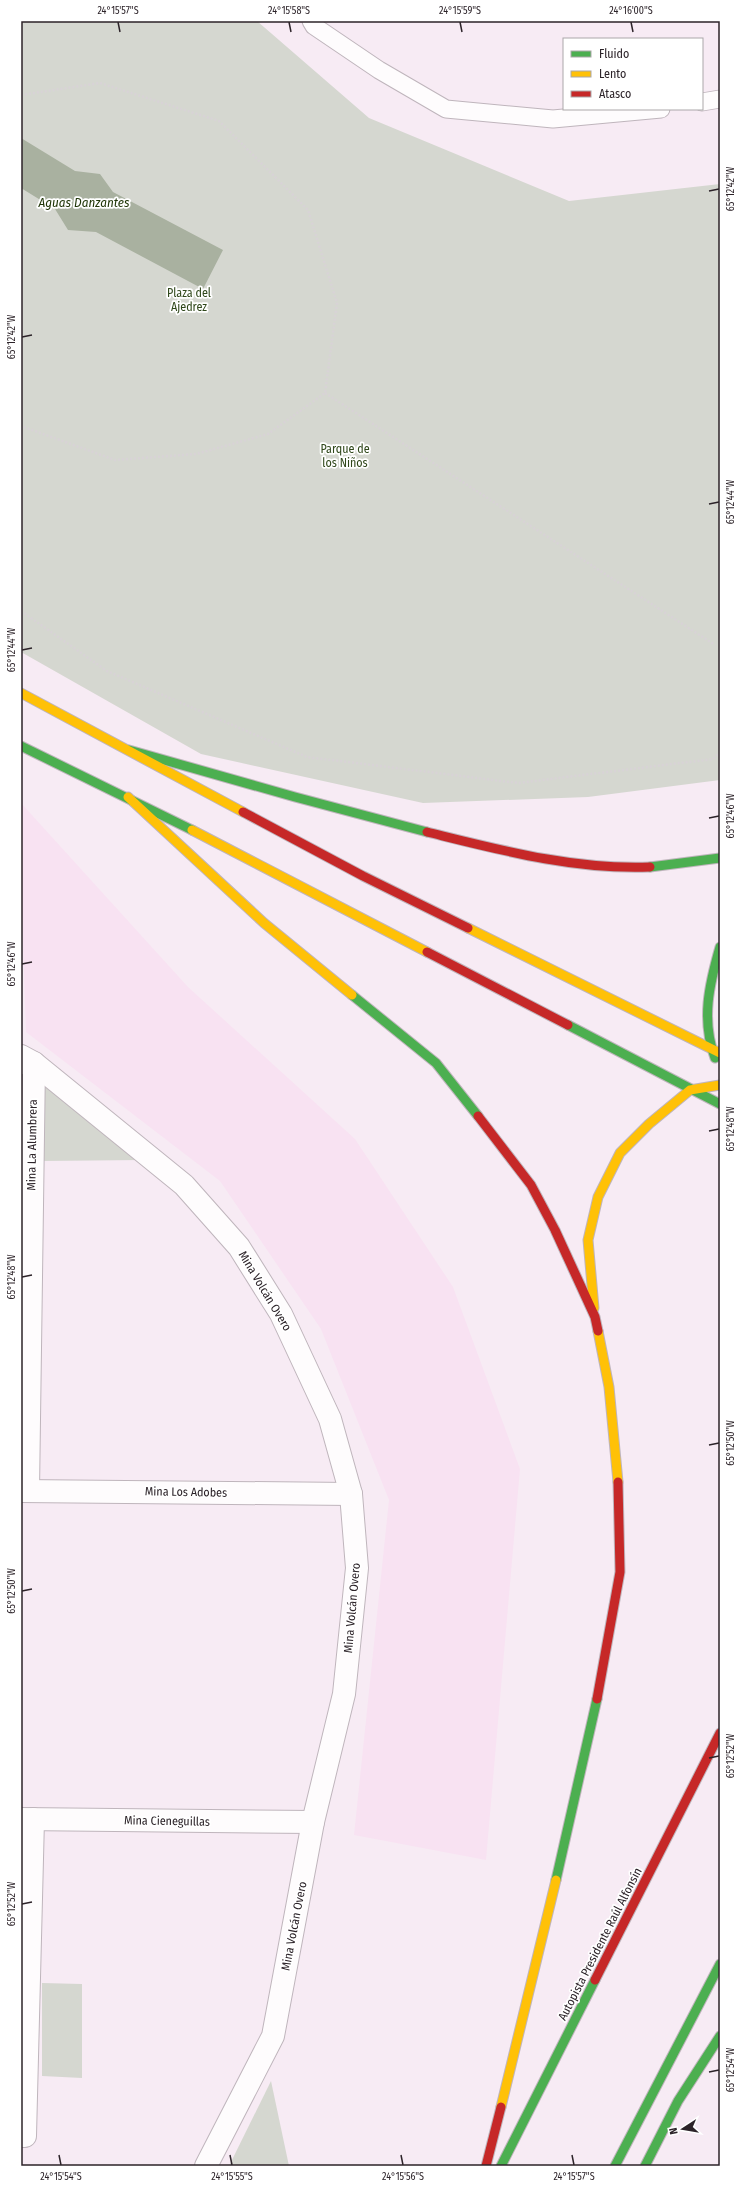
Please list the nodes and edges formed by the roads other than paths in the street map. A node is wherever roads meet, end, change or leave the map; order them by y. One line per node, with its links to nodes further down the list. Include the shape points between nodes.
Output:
1 (311, 21): 4 (lane, via 314,26 380,70 446,109 553,119)
2 (720, 99): 3 (lane)
3 (703, 102)
4 (650, 110)
5 (21, 693): 7 (main road)
6 (21, 746): 8 (main road)
7 (129, 750): 9 (main road, via 303,800 509,853 573,863 627,867); 11 (main road, via 363,876)
8 (128, 797): 16 (main road); 18 (main road, via 264,923 436,1063 531,1185)
9 (720, 858)
10 (720, 947): 11 (main road, via 708,986 706,1013)
11 (710, 1047): 12 (main road); 14 (main road)
12 (720, 1053)
13 (25, 1061): 19 (street, Mina La Alumbrera); 21 (street, Mina Volcán Overo, via 184,1184 239,1247 281,1314 330,1419)
14 (717, 1064)
15 (720, 1085): 16 (main road)
16 (690, 1090): 17 (main road); 18 (main road, via 648,1124 620,1153 598,1197 588,1240)
17 (720, 1104)
18 (595, 1317): 29 (main road, via 609,1387 618,1463 620,1572 603,1672 556,1882)
19 (25, 1398): 20 (street, Mina La Alumbrera)
20 (24, 1491): 21 (street, Mina Los Adobes)
21 (351, 1494): 24 (street, Mina Volcán Overo, via 357,1568 344,1694)
22 (720, 1733): 30 (main road, Autopista Presidente Raúl Alfonsín)
23 (27, 1819): 24 (street, Mina Cieneguillas); 27 (street)
24 (313, 1822): 28 (street, Mina Volcán Overo, via 273,2036)
25 (720, 1964): 31 (main road)
26 (720, 2036): 32 (main road, via 678,2101)
27 (23, 2136)
28 (206, 2166)
29 (486, 2166)
30 (501, 2166)
31 (615, 2166)
32 (645, 2166)

